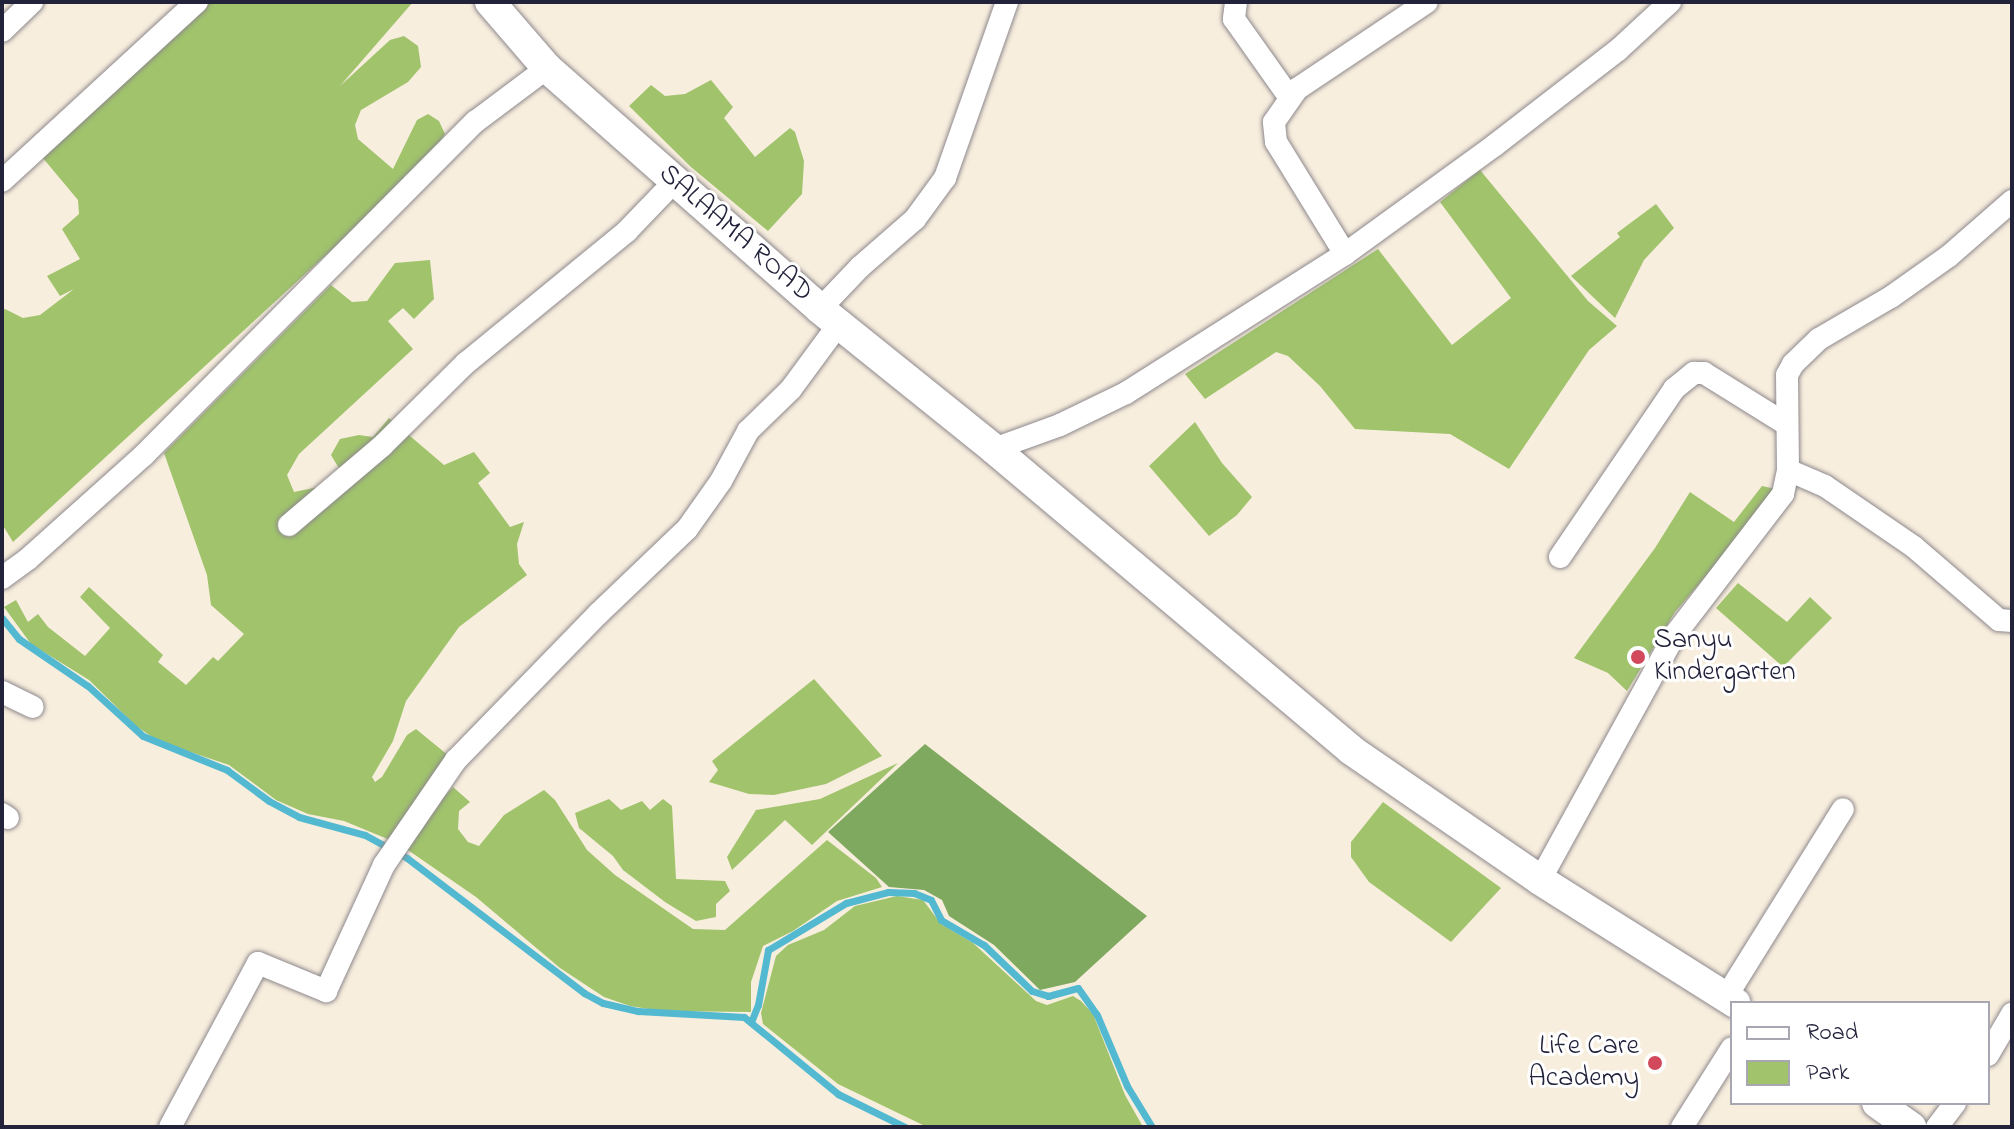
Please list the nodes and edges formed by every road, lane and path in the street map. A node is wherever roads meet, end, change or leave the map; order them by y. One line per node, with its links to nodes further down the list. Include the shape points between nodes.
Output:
1 (32, 2): 8 (street)
2 (197, 2): 11 (street)
3 (490, 2): 9 (main road, SALAAMA ROAD)
4 (1007, 2): 15 (street, via 945,178 915,219 860,267)
5 (1236, 2): 10 (street, via 1234,19)
6 (1427, 2): 10 (street)
7 (1670, 2): 14 (street, via 1618,50)
8 (2, 31)
9 (547, 68): 12 (main road, SALAAMA ROAD); 21 (street, via 475,122 144,455)
10 (1290, 98): 14 (street, via 1274,122 1276,142)
11 (2, 181)
12 (675, 181): 15 (main road, SALAAMA ROAD); 19 (street, via 615,241 466,363 382,446)
13 (2012, 201): 16 (street, via 1949,256 1802,353 1787,375)
14 (1345, 254): 17 (street, via 1126,393)
15 (830, 317): 17 (main road, SALAAMA ROAD); 33 (street, via 791,389 748,431 687,529 475,738 384,865 326,991 258,963)
16 (1786, 424): 18 (street); 20 (street, via 1704,373 1694,373 1674,389)
17 (994, 449): 26 (main road, SALAAMA ROAD, via 1351,750)
18 (1788, 470): 22 (street, via 1838,495 1914,547 1999,620); 26 (street, via 1778,502 1674,636)
19 (289, 525)
20 (1560, 557)
21 (2, 578)
22 (2012, 621)
23 (2, 692): 24 (street)
24 (33, 707)
25 (1843, 809): 27 (street)
26 (1540, 880): 27 (main road, SALAAMA ROAD)
27 (1730, 1000)
28 (2012, 1014): 30 (street)
29 (1730, 1051): 34 (street)
30 (1990, 1052)
31 (1880, 1105): 35 (main road)
32 (1954, 1105): 36 (street)
33 (170, 1127)
34 (1682, 1127)
35 (1911, 1127)
36 (1937, 1127)

